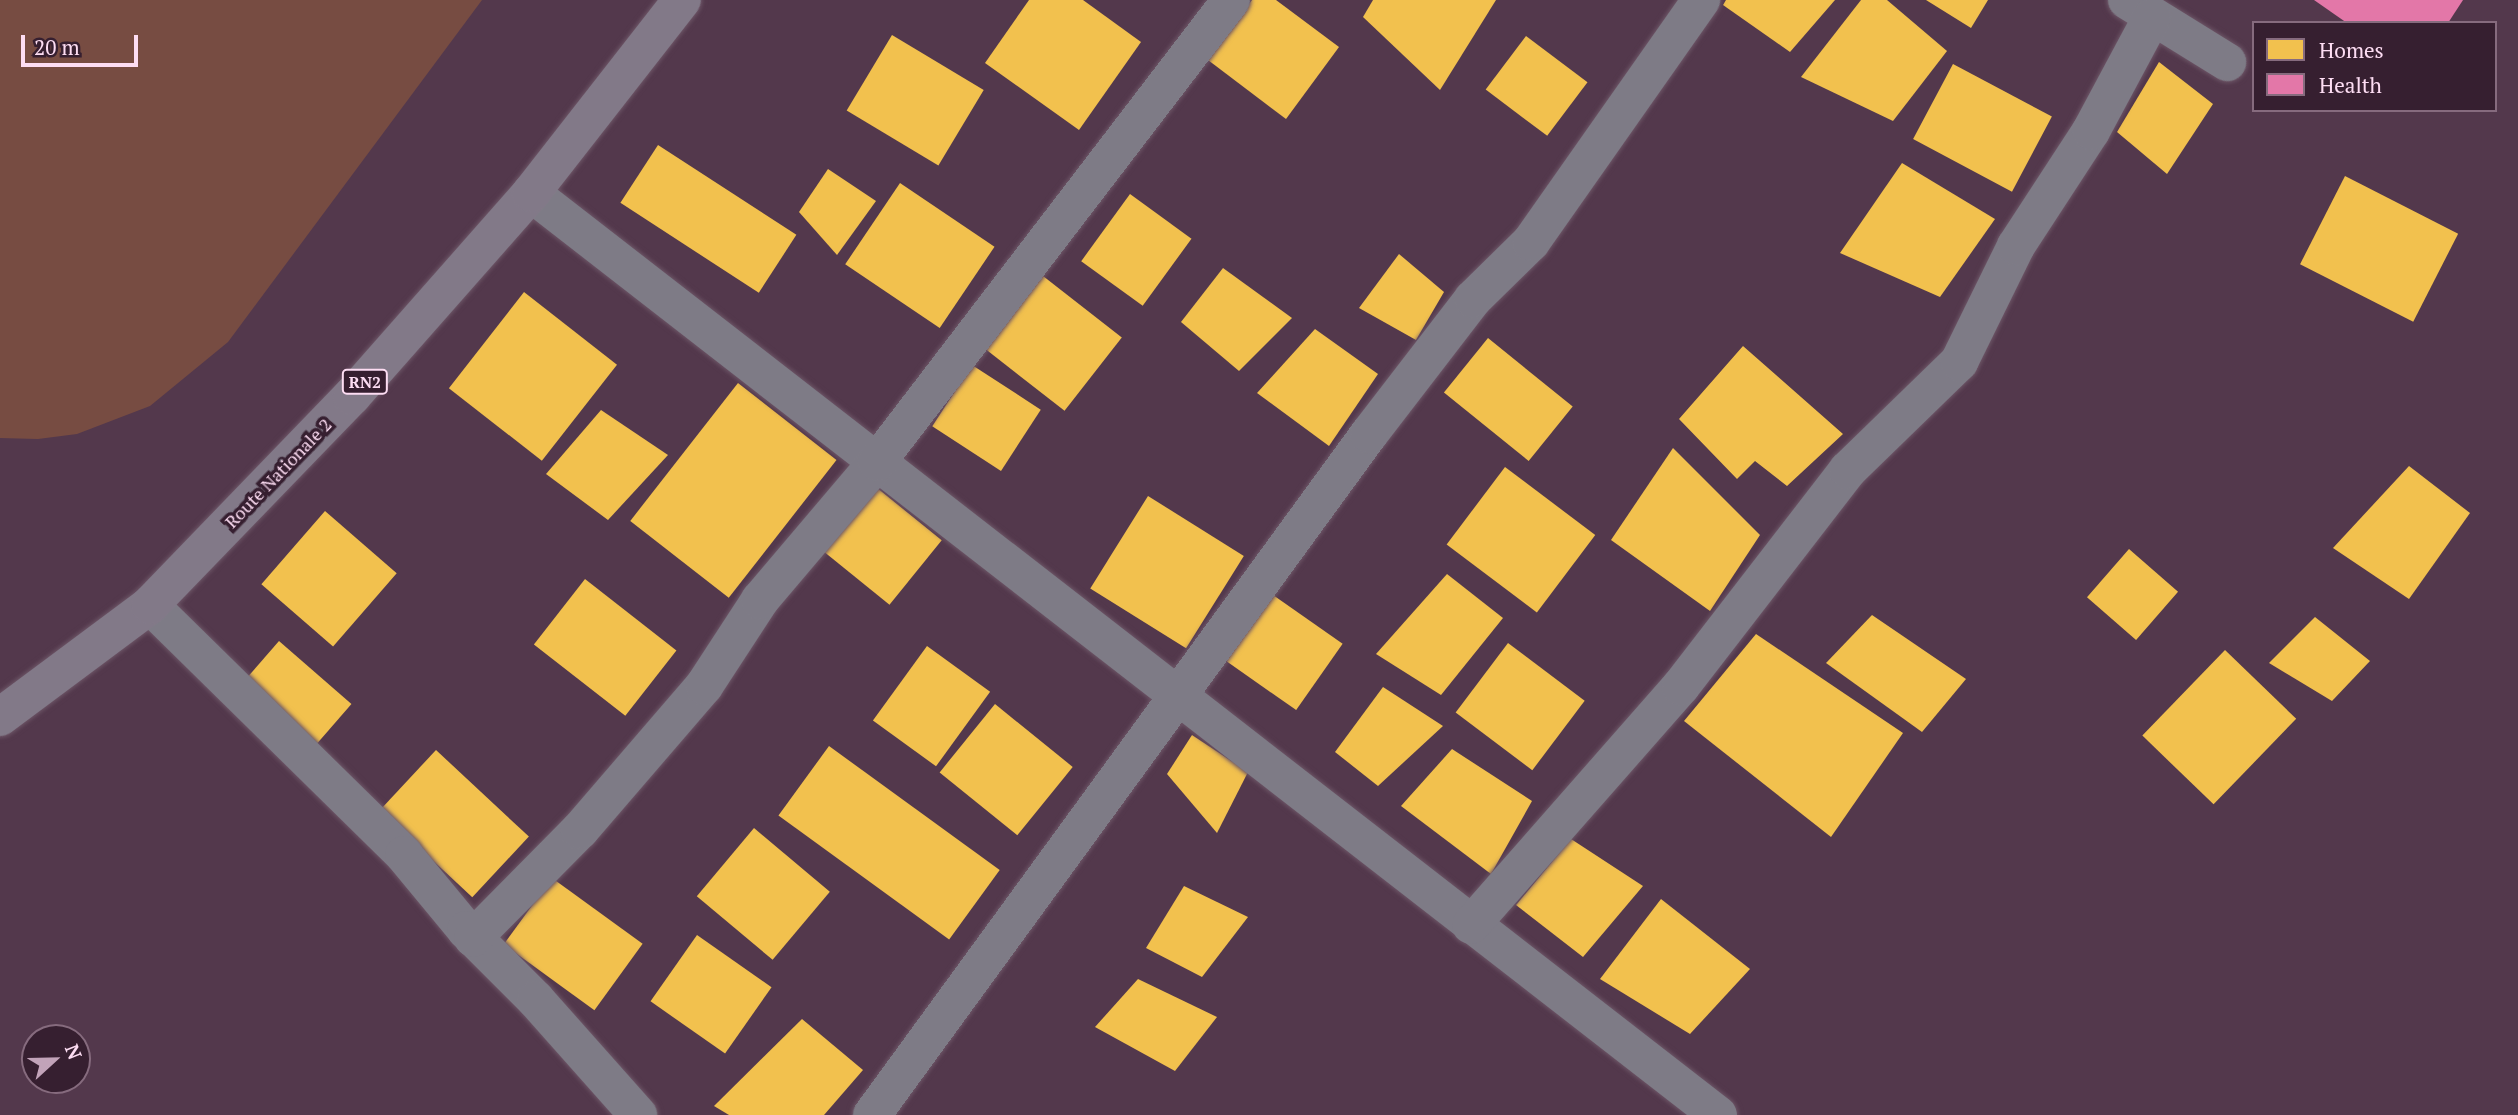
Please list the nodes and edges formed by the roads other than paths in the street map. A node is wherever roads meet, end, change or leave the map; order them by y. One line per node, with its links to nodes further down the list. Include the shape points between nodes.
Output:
1 (682, 0): 6 (main road, Route Nationale 2 / RN2)
2 (1231, 0): 7 (street)
3 (1701, 0): 9 (street, via 1531,242 1473,299)
4 (2139, 8): 5 (street); 11 (street, via 2091,131 2015,247 1959,362 1848,470 1681,686)
5 (2227, 62)
6 (531, 193): 7 (street); 8 (main road, Route Nationale 2 / RN2, via 352,396)
7 (877, 461): 9 (street); 12 (street, via 760,600 704,686 580,830)
8 (150, 605): 10 (main road, Route Nationale 2 / RN2); 12 (street, via 404,855)
9 (1175, 697): 11 (street); 14 (street)
10 (0, 717)
11 (1471, 925): 15 (street)
12 (473, 938): 13 (street, via 536,1000)
13 (638, 1115)
14 (872, 1115)
15 (1718, 1115)

